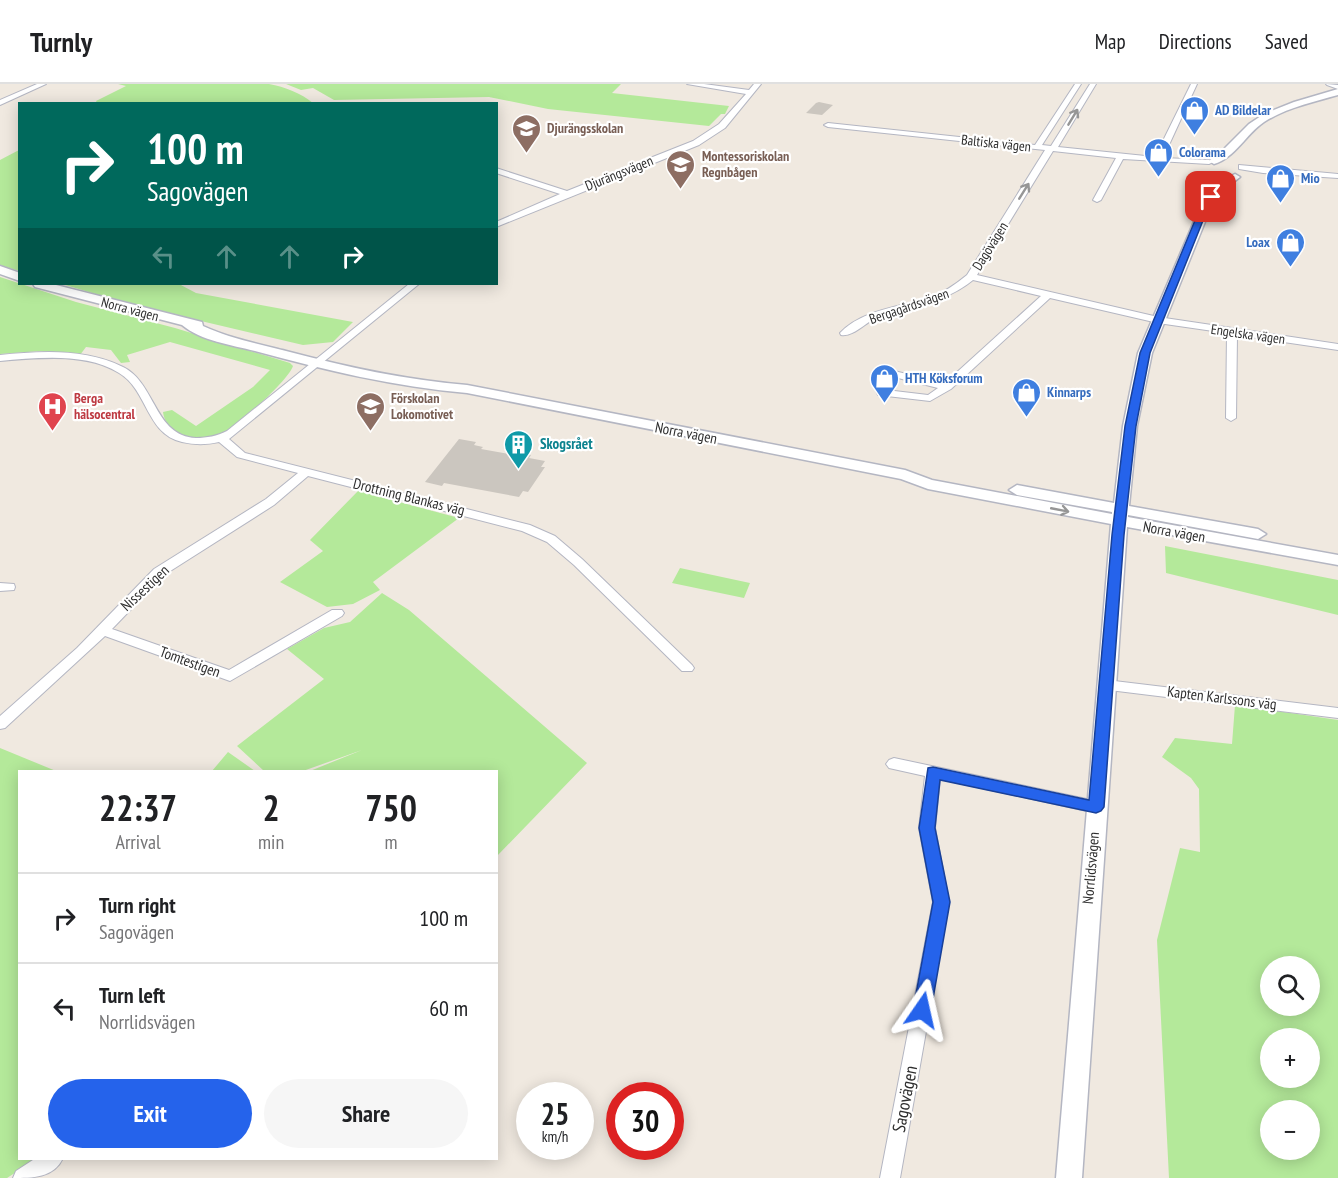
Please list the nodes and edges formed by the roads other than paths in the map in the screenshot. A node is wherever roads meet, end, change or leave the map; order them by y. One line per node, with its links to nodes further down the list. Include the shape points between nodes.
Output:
1 (43, 84): 11 (street)
2 (690, 84): 10 (street)
3 (758, 84): 10 (street, Djurängsvägen)
4 (1078, 84): 14 (street)
5 (1093, 84): 15 (street, Dagövägen, one-way to 5)
6 (1194, 84): 17 (street)
7 (1329, 84): 8 (street)
8 (1338, 87)
9 (1338, 92): 13 (main road, via 1270,115)
10 (752, 93): 22 (street, Djurängsvägen, via 722,126 696,143)
11 (0, 103)
12 (828, 126): 14 (street, Baltiska vägen)
13 (1238, 143): 18 (main road); 20 (main road)
14 (1037, 147): 15 (street, Baltiska vägen)
15 (1052, 149): 16 (street, Baltiska vägen); 28 (street, Dagövägen, one-way to 15)
16 (1121, 156): 17 (street, Baltiska vägen); 24 (street)
17 (1161, 160): 18 (street, Baltiska vägen)
18 (1210, 167): 20 (main road); 23 (main road)
19 (498, 171): 22 (street)
20 (1239, 171): 21 (street); 23 (main road)
21 (1338, 176)
22 (567, 194): 25 (street, Djurängsvägen)
23 (1211, 197): 32 (main road, Norrlidsvägen)
24 (1097, 200)
25 (498, 224)
26 (0, 270): 27 (main road)
27 (18, 276)
28 (971, 277): 31 (street, Dagövägen); 34 (street, Bergagårdsvägen, via 946,295 867,319)
29 (43, 285): 37 (main road, Norra vägen, via 188,324 200,331)
30 (413, 285): 37 (street)
31 (1048, 295): 32 (street, Dagövägen); 38 (street)
32 (1158, 320): 33 (street, Engelska vägen); 42 (main road, Norrlidsvägen, via 1145,353 1130,426)
33 (1232, 331): 35 (street, Engelska vägen); 39 (street)
34 (845, 333)
35 (1338, 347)
36 (0, 358): 40 (street, via 41,354 107,364 123,371 144,390 161,428 168,434 194,441)
37 (324, 359): 40 (street); 42 (main road, Norra vägen, via 905,475 928,484)
38 (947, 387): 38 (street, via 894,374 876,378 882,393 930,398)
39 (1231, 418)
40 (222, 438): 41 (street, Drottning Blankas väg, via 241,454)
41 (306, 472): 46 (street, Nissestigen, via 270,502 159,572); 47 (street, Drottning Blankas väg, via 526,528 551,539)
42 (1120, 515): 43 (main road, Norra vägen); 44 (main road, Norra vägen); 48 (main road, Norrlidsvägen)
43 (1338, 551)
44 (1338, 560)
45 (337, 614): 46 (street, Tomtestigen, via 230,676)
46 (102, 630): 50 (street, Nissestigen)
47 (687, 668)
48 (1106, 685): 49 (street, Kapten Karlssons väg); 53 (main road, Norrlidsvägen)
49 (1338, 713)
50 (0, 724)
51 (894, 764): 52 (street)
52 (933, 772): 53 (street); 56 (street, Sagovägen, via 927,828 941,902)
53 (1096, 807): 57 (main road, Norrlidsvägen)
54 (50, 1160): 55 (street)
55 (22, 1178)
56 (890, 1178)
57 (1069, 1178)

